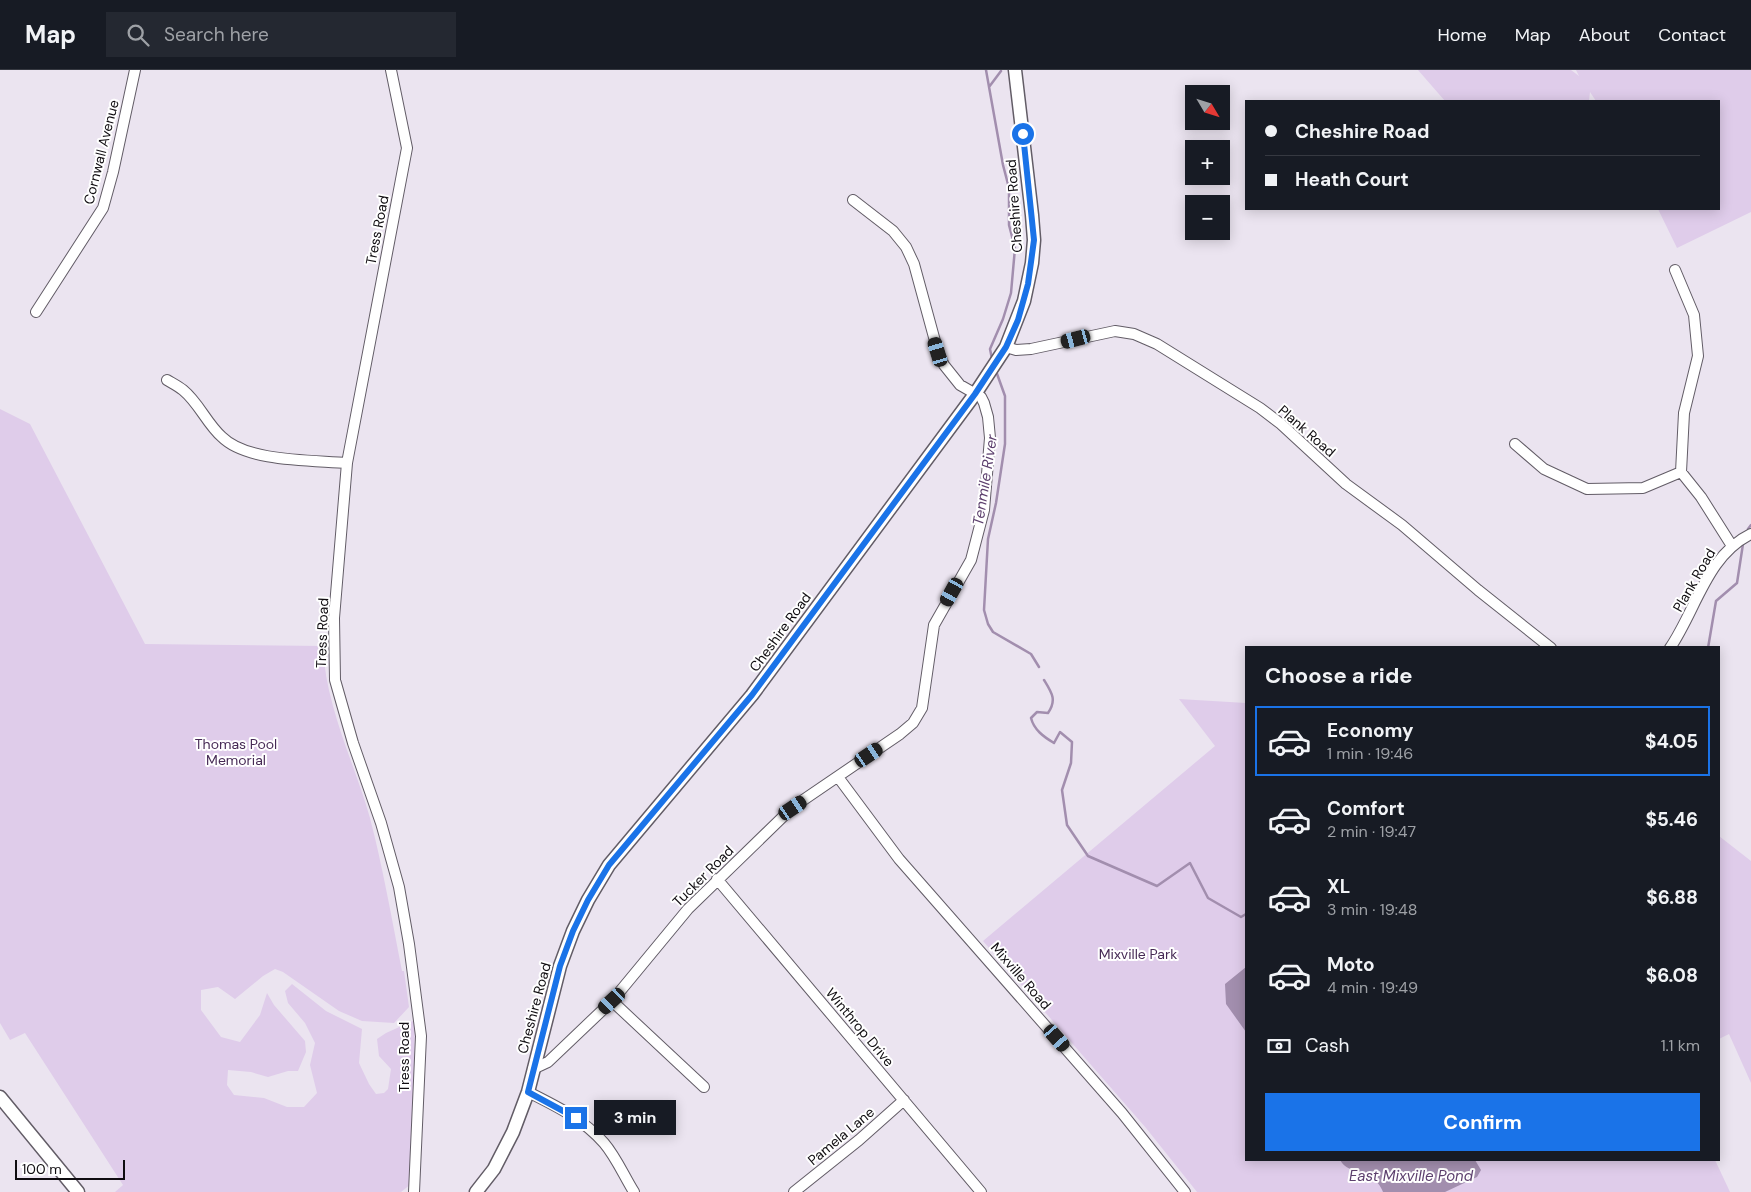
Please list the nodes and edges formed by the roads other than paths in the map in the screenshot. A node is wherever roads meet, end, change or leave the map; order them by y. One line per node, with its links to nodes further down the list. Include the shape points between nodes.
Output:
1 (135, 70): 6 (street, Cornwall Avenue, via 103,208)
2 (391, 70): 11 (street, Tress Road, via 407,148)
3 (1015, 70): 7 (main road, Cheshire Road, via 1034,240 1028,284)
4 (853, 200): 9 (street, via 893,231 906,247 944,365 960,385)
5 (1675, 270): 12 (street, via 1694,316 1698,356 1684,413)
6 (36, 312)
7 (1006, 347): 9 (main road, Cheshire Road); 15 (street, Plank Road, via 1016,350 1031,348 1115,331 1134,334 1157,344 1281,424 1341,480 1402,525)
8 (167, 380): 11 (street, via 184,390 221,437 246,452)
9 (975, 394): 17 (street, Tucker Road, via 984,403 990,438 984,510 971,560 934,625 922,708 913,723 900,734); 20 (main road, Cheshire Road, via 752,695 609,865 573,931 560,966)
10 (1515, 444): 12 (street, via 1544,469 1587,489 1643,488)
11 (347, 463): 26 (street, Tress Road, via 334,618 334,680 381,823 409,944 421,1036)
12 (1681, 472): 14 (street)
13 (1751, 534): 14 (street, Plank Road)
14 (1732, 546): 16 (street, Plank Road, via 1710,575)
15 (1549, 646)
16 (1671, 646)
17 (838, 777): 18 (street, Tucker Road, via 793,808); 31 (street, Mixville Road, via 899,859 1122,1113)
18 (717, 879): 19 (street, Tucker Road); 24 (street, Winthrop Drive)
19 (612, 1001): 20 (street, Tucker Road, via 548,1062); 21 (street)
20 (533, 1069): 22 (main road, Cheshire Road)
21 (704, 1087)
22 (528, 1092): 27 (main road, Cheshire Road, via 494,1168); 28 (street, via 587,1126 605,1144)
23 (0, 1098): 25 (main road)
24 (904, 1100): 29 (street, Pamela Lane); 30 (street, Winthrop Drive)
25 (78, 1192)
26 (414, 1192)
27 (476, 1192)
28 (634, 1192)
29 (794, 1192)
30 (981, 1192)
31 (1185, 1192)

